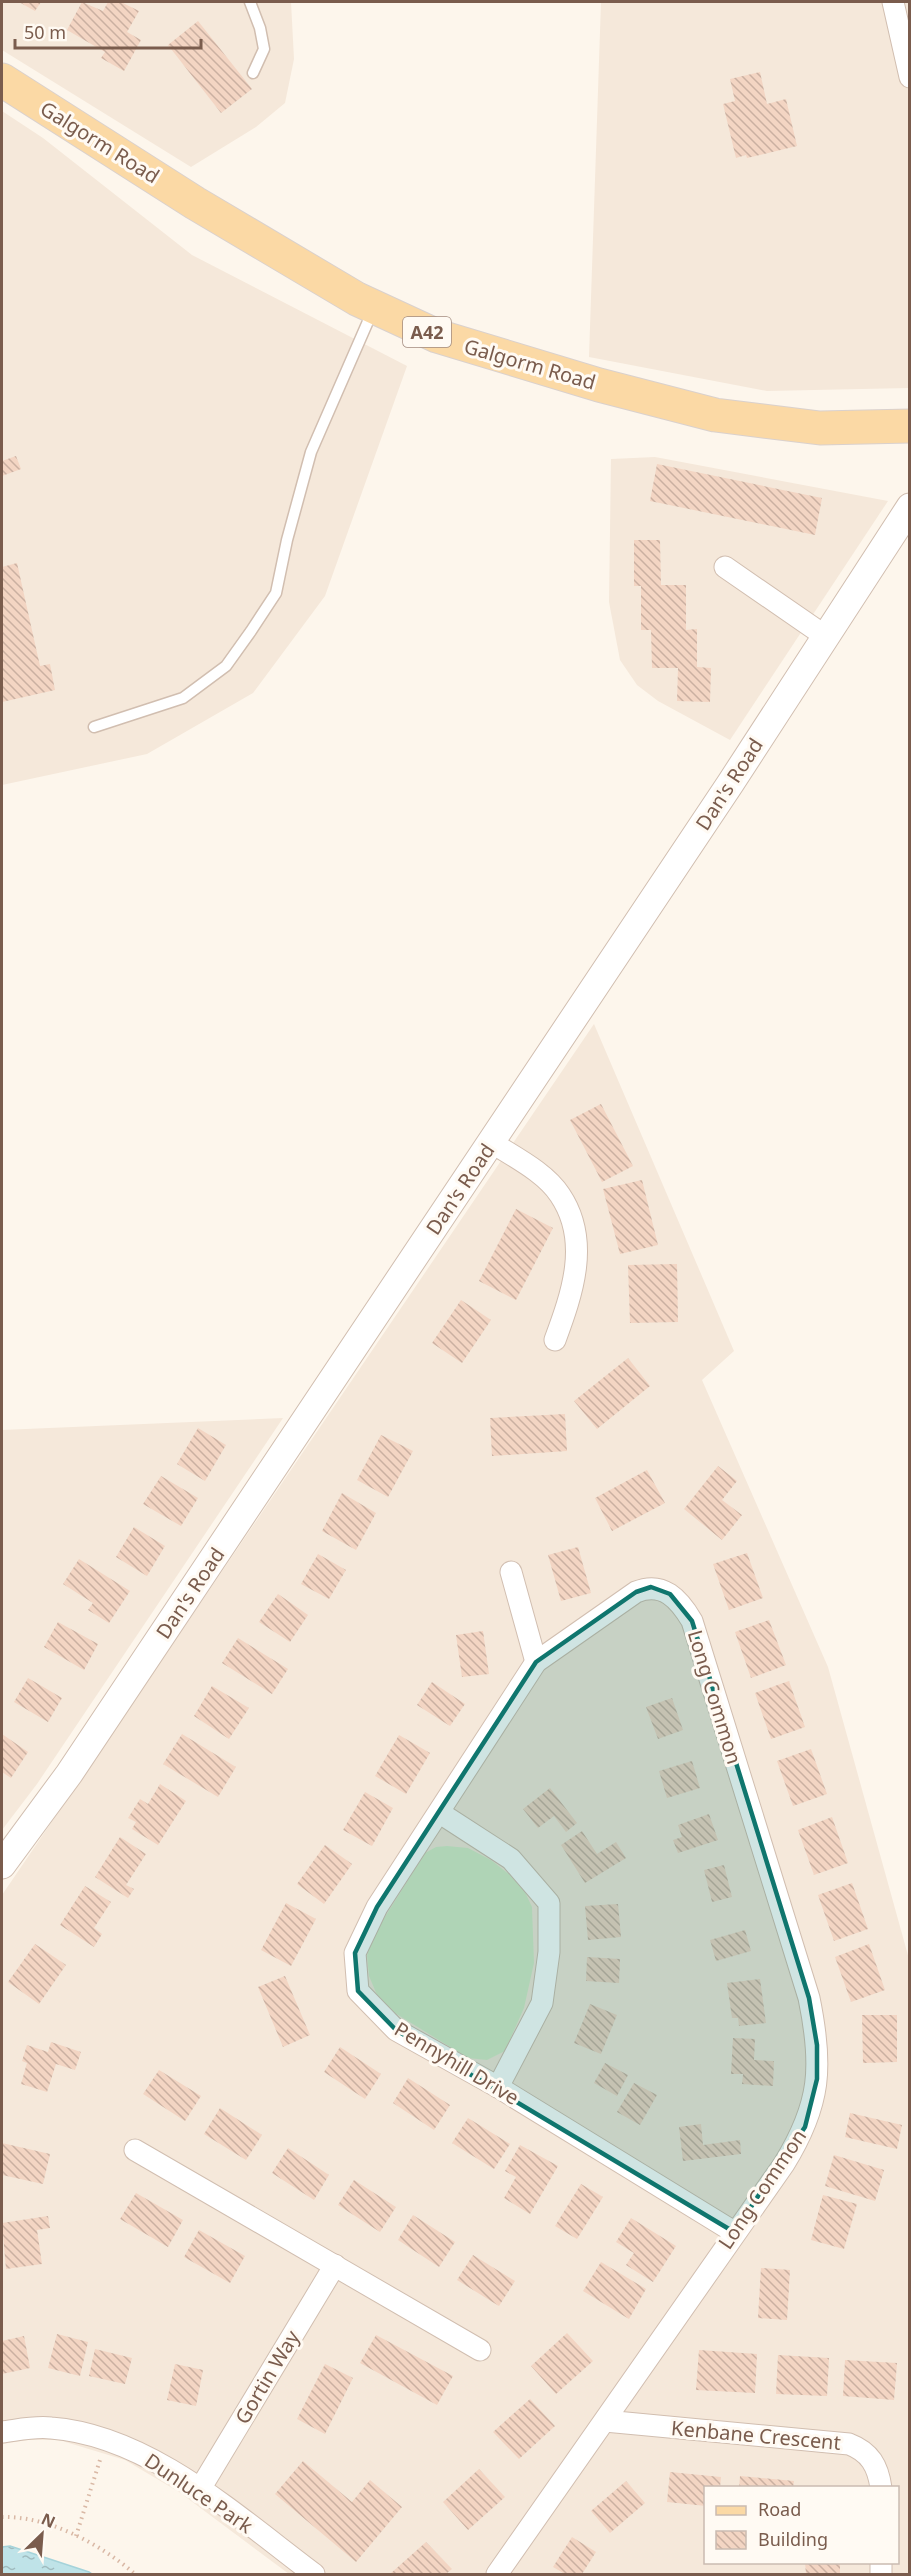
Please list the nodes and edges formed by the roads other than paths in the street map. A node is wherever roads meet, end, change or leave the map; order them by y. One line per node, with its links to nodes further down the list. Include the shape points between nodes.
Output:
1 (250, 2): 3 (lane, via 264,49)
2 (893, 2): 4 (street)
3 (253, 73)
4 (909, 77)
5 (2, 80): 6 (main road, Galgorm Road / A42, via 195,203)
6 (374, 307): 7 (main road, Galgorm Road / A42, via 436,336 715,415 820,428); 11 (lane, via 311,452 276,593 226,666 183,699)
7 (909, 426)
8 (909, 507): 10 (street, Dan's Road)
9 (725, 567): 10 (street)
10 (825, 636): 12 (street, Dan's Road)
11 (94, 727)
12 (491, 1142): 13 (street, via 553,1187 573,1226 576,1274); 18 (street, Dan's Road, via 69,1774)
13 (555, 1340)
14 (511, 1572): 16 (street)
15 (661, 1589): 16 (street, Pennyhill Drive, via 651,1587 636,1592); 21 (street, Long Common, via 678,1601 692,1621 814,2020 818,2079 810,2114 784,2164)
16 (536, 1662): 17 (street, Pennyhill Drive)
17 (440, 1814): 19 (street, via 511,1859 549,1904 549,1952 542,2003); 19 (street, Pennyhill Drive, via 378,1907 355,1953 358,1991 396,2030)
18 (2, 1865)
19 (498, 2087): 21 (street, Pennyhill Drive)
20 (135, 2150): 22 (street)
21 (734, 2232): 24 (street, Long Common)
22 (334, 2265): 23 (street); 27 (street, Gortin Way)
23 (480, 2350)
24 (605, 2421): 26 (street, Kenbane Crescent, via 849,2444 872,2460); 29 (street, Long Common)
25 (2, 2432): 27 (street, Dunluce Park, via 48,2427 107,2439 160,2464)
26 (881, 2486)
27 (200, 2489): 28 (street, Dunluce Park)
28 (314, 2574)
29 (497, 2574)

